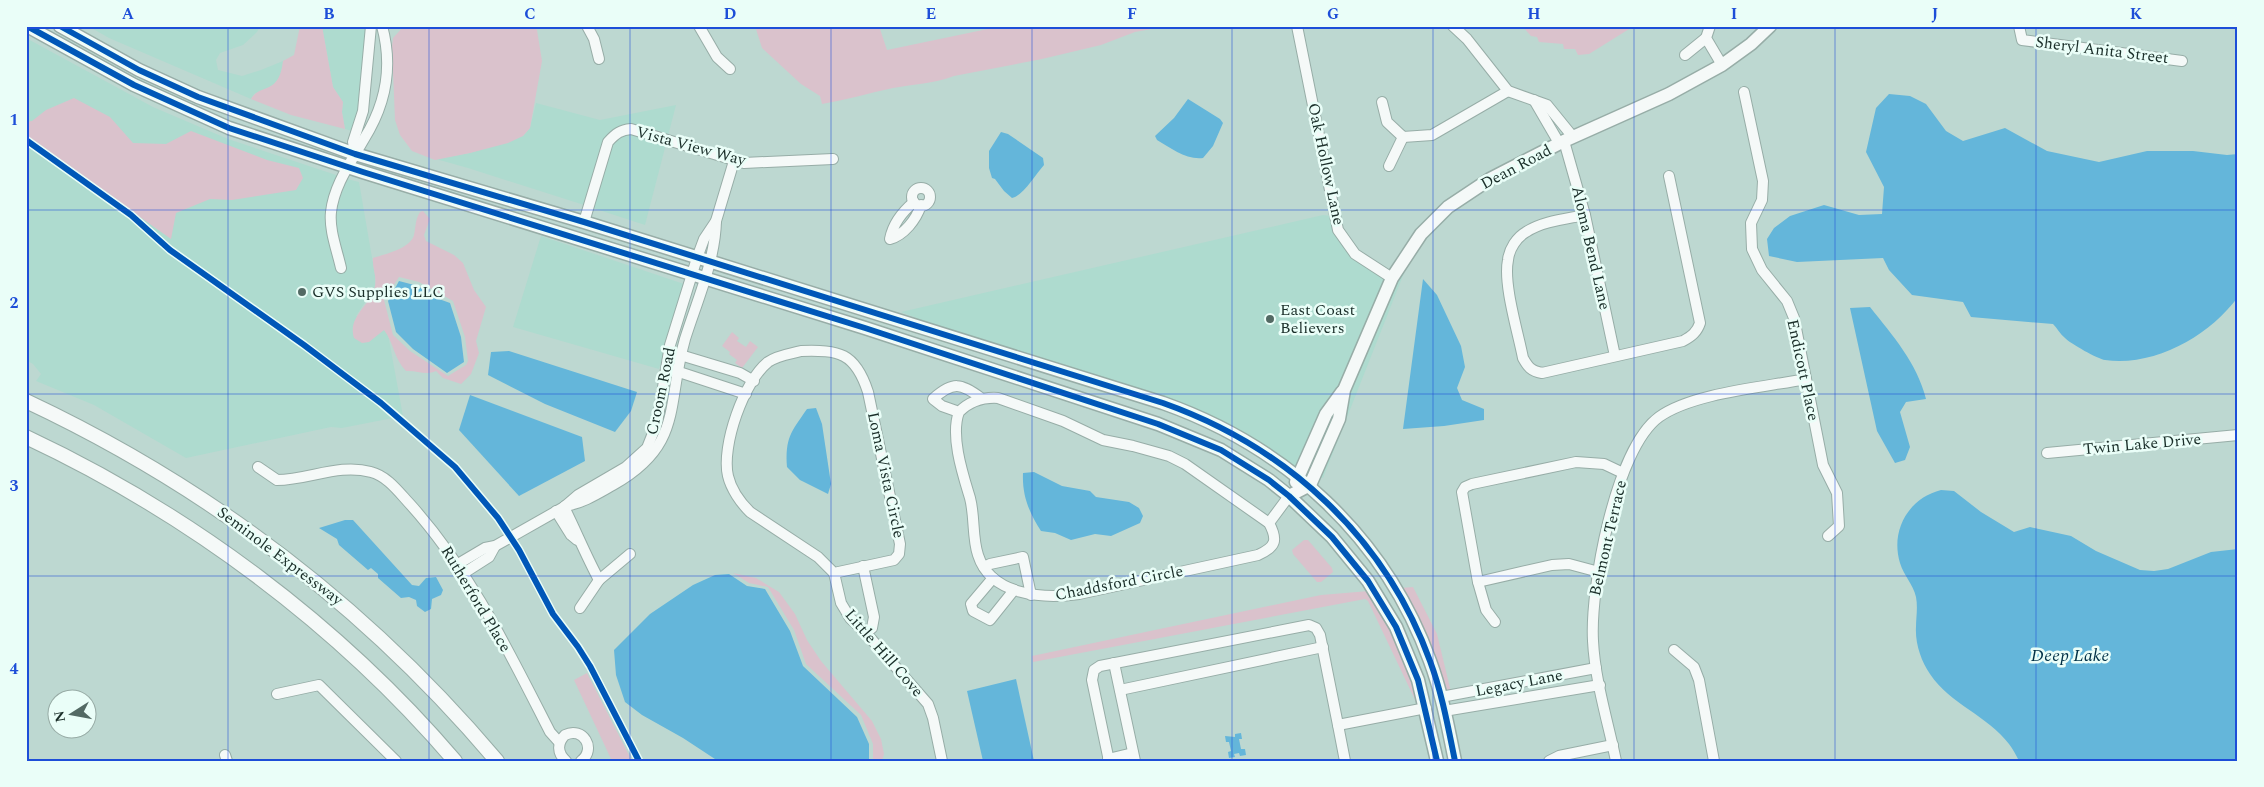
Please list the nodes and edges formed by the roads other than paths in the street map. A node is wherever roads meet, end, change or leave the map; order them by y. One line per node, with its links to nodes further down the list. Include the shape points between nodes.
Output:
1 (27, 26): 28 (main road, via 166,101 229,128)
2 (60, 26): 24 (main road, via 139,70 191,94)
3 (371, 26): 24 (street, via 363,111 353,142)
4 (382, 26): 24 (street, via 387,46 388,78 383,101)
5 (587, 26): 14 (street)
6 (699, 26): 17 (street, via 717,58)
7 (1297, 26): 37 (street, Oak Hollow Lane, via 1338,230 1355,254)
8 (1453, 26): 18 (street)
9 (1710, 26): 12 (street)
10 (1770, 26): 16 (main road, Dean Road)
11 (2019, 26): 15 (street, Sheryl Anita Street, via 2022,40)
12 (1706, 38): 13 (street); 16 (street)
13 (1685, 55)
14 (599, 59)
15 (2182, 61)
16 (1722, 65): 23 (main road, Dean Road, via 1669,94)
17 (730, 69)
18 (1508, 91): 20 (street, Aloma Bend Lane); 22 (street, via 1432,135)
19 (1744, 92): 45 (street, Endicott Place, via 1763,181 1762,200 1751,223 1752,249 1794,318)
20 (1534, 100): 23 (street, Aloma Bend Lane); 23 (street, Aloma Bend Lane, via 1547,105)
21 (1382, 102): 22 (street, via 1387,122)
22 (1404, 137): 27 (street)
23 (1566, 140): 30 (street, Aloma Bend Lane); 37 (main road, Dean Road, via 1490,179 1448,207 1421,234)
24 (355, 154): 28 (street); 32 (main road)
25 (833, 159): 26 (street, Vista View Way)
26 (734, 161): 32 (street, Vista View Way, via 632,129 622,130 608,142); 34 (street, Croom Road, via 716,221 715,242)
27 (1389, 166)
28 (347, 167): 35 (street, via 331,211 330,224); 36 (main road)
29 (1669, 176): 40 (street, via 1700,322 1691,337 1683,341)
30 (1585, 215): 40 (street, Aloma Bend Lane); 40 (street, via 1539,226 1526,232 1512,248 1507,275 1523,358 1527,367 1542,373)
31 (898, 219): 33 (street); 33 (street, via 890,239 900,236); 33 (street, via 903,211 917,204 918,212)
32 (584, 222): 34 (main road)
33 (908, 227)
34 (703, 260): 36 (street, Croom Road); 44 (main road)
35 (341, 268)
36 (698, 276): 38 (street, Croom Road); 39 (street, Croom Road); 48 (main road)
37 (1392, 278): 49 (main road, Dean Road)
38 (668, 352): 39 (street); 42 (street, Croom Road)
39 (682, 356): 41 (street); 43 (street, Croom Road)
40 (1615, 356)
41 (712, 366): 46 (street); 47 (street, via 740,373)
42 (665, 367): 43 (street); 62 (street, Croom Road, via 657,422 647,448 626,467)
43 (678, 371): 46 (street); 62 (street, Croom Road, via 667,429 654,454 630,476 582,503)
44 (1068, 373): 48 (main road, via 1050,382); 59 (main road, via 1208,421 1250,443)
45 (1806, 379): 58 (street, Belmont Terrace, via 1694,400 1675,408 1648,428); 64 (street, Endicott Place, via 1823,465 1837,493 1839,526)
46 (707, 381): 50 (street)
47 (754, 381): 50 (street, Loma Vista Circle); 68 (street, Loma Vista Circle, via 769,362 801,351 840,353 854,363 862,376 900,544 899,554 894,560)
48 (1027, 382): 61 (main road, via 1201,441 1244,464)
49 (1344, 390): 59 (main road, Dean Road, via 1326,414); 60 (main road, Dean Road, via 1339,419)
50 (746, 394): 70 (street, Loma Vista Circle, via 733,424 727,473 730,481 750,512 818,557)
51 (981, 398): 53 (street); 53 (street, via 965,386 957,386 942,391 933,400); 63 (street, via 1007,400 1103,440 1169,456)
52 (26, 401): 100 (highway, Seminole Expressway, via 142,461 246,528 296,565 356,615 405,662)
53 (959, 412): 69 (street, Chaddsford Circle, via 959,456 972,507 977,552)
54 (2238, 435): 56 (street, Twin Lake Drive)
55 (26, 436): 99 (highway, Seminole Expressway, via 169,515 290,602 392,694)
56 (2047, 453)
57 (258, 467): 67 (street, Rutherford Place, via 277,480 344,469 373,472 394,486)
58 (1623, 473): 71 (street, Belmont Terrace, via 1610,516); 75 (street, via 1604,464 1576,462 1465,487 1462,492)
59 (1299, 476): 60 (main road); 61 (main road, Dean Road)
60 (1310, 485): 61 (main road); 89 (main road, via 1355,532 1394,584 1423,643)
61 (1289, 496): 63 (street); 85 (main road, via 1332,537 1368,581 1396,627)
62 (560, 509): 66 (street, via 495,546 485,548); 74 (street)
63 (1269, 523): 77 (street, Chaddsford Circle, via 1275,534 1274,542 1270,550 1258,555 1079,594 1049,597)
64 (1828, 536)
65 (630, 554): 74 (street)
66 (478, 558): 67 (street); 72 (street)
67 (458, 564): 72 (street, Rutherford Place)
68 (863, 566): 70 (street, Loma Vista Circle); 80 (street, via 874,617 872,628)
69 (984, 567): 73 (street, Chaddsford Circle); 77 (street, via 1023,556)
70 (834, 572): 80 (street, Little Hill Cove, via 845,610)
71 (1599, 572): 75 (street, via 1568,564 1552,565); 84 (street, Belmont Terrace, via 1592,609)
72 (464, 573): 93 (street, Rutherford Place, via 496,626 550,732)
73 (993, 578): 76 (street, Chaddsford Circle); 76 (street, via 972,604 973,611 982,617 990,620)
74 (599, 580): 78 (street)
75 (1478, 582): 79 (street, via 1486,610)
76 (1014, 590): 77 (street, Chaddsford Circle)
77 (1031, 594)
78 (580, 608)
79 (1495, 622)
80 (866, 633): 103 (street, Little Hill Cove, via 928,704)
81 (1323, 647): 83 (street, via 1316,628 1309,625); 87 (street); 92 (street)
82 (1674, 650): 109 (street, via 1694,666)
83 (1114, 663): 87 (street); 97 (street, via 1094,670 1092,680)
84 (1596, 668): 86 (street, Belmont Terrace); 89 (street, Legacy Lane)
85 (1418, 680): 90 (main road); 91 (main road)
86 (1600, 685): 91 (street, Legacy Lane); 95 (street, Belmont Terrace)
87 (1120, 690): 96 (street)
88 (277, 694): 98 (street, via 319,685)
89 (1441, 697): 91 (main road)
90 (1426, 708): 92 (street); 94 (main road); 105 (main road)
91 (1444, 711): 94 (main road)
92 (1338, 725): 104 (street)
93 (560, 742): 101 (street, Rutherford Place, via 560,754); 102 (street, via 570,733 584,737 588,750)
94 (1451, 743): 106 (main road)
95 (1613, 745): 107 (street); 108 (street, Belmont Terrace)
96 (1134, 757): 97 (street)
97 (1108, 760)
98 (396, 761)
99 (455, 761)
100 (497, 761)
101 (566, 761)
102 (581, 761)
103 (942, 761)
104 (1346, 761)
105 (1438, 761)
106 (1455, 761)
107 (1549, 761)
108 (1616, 761)
109 (1714, 761)

